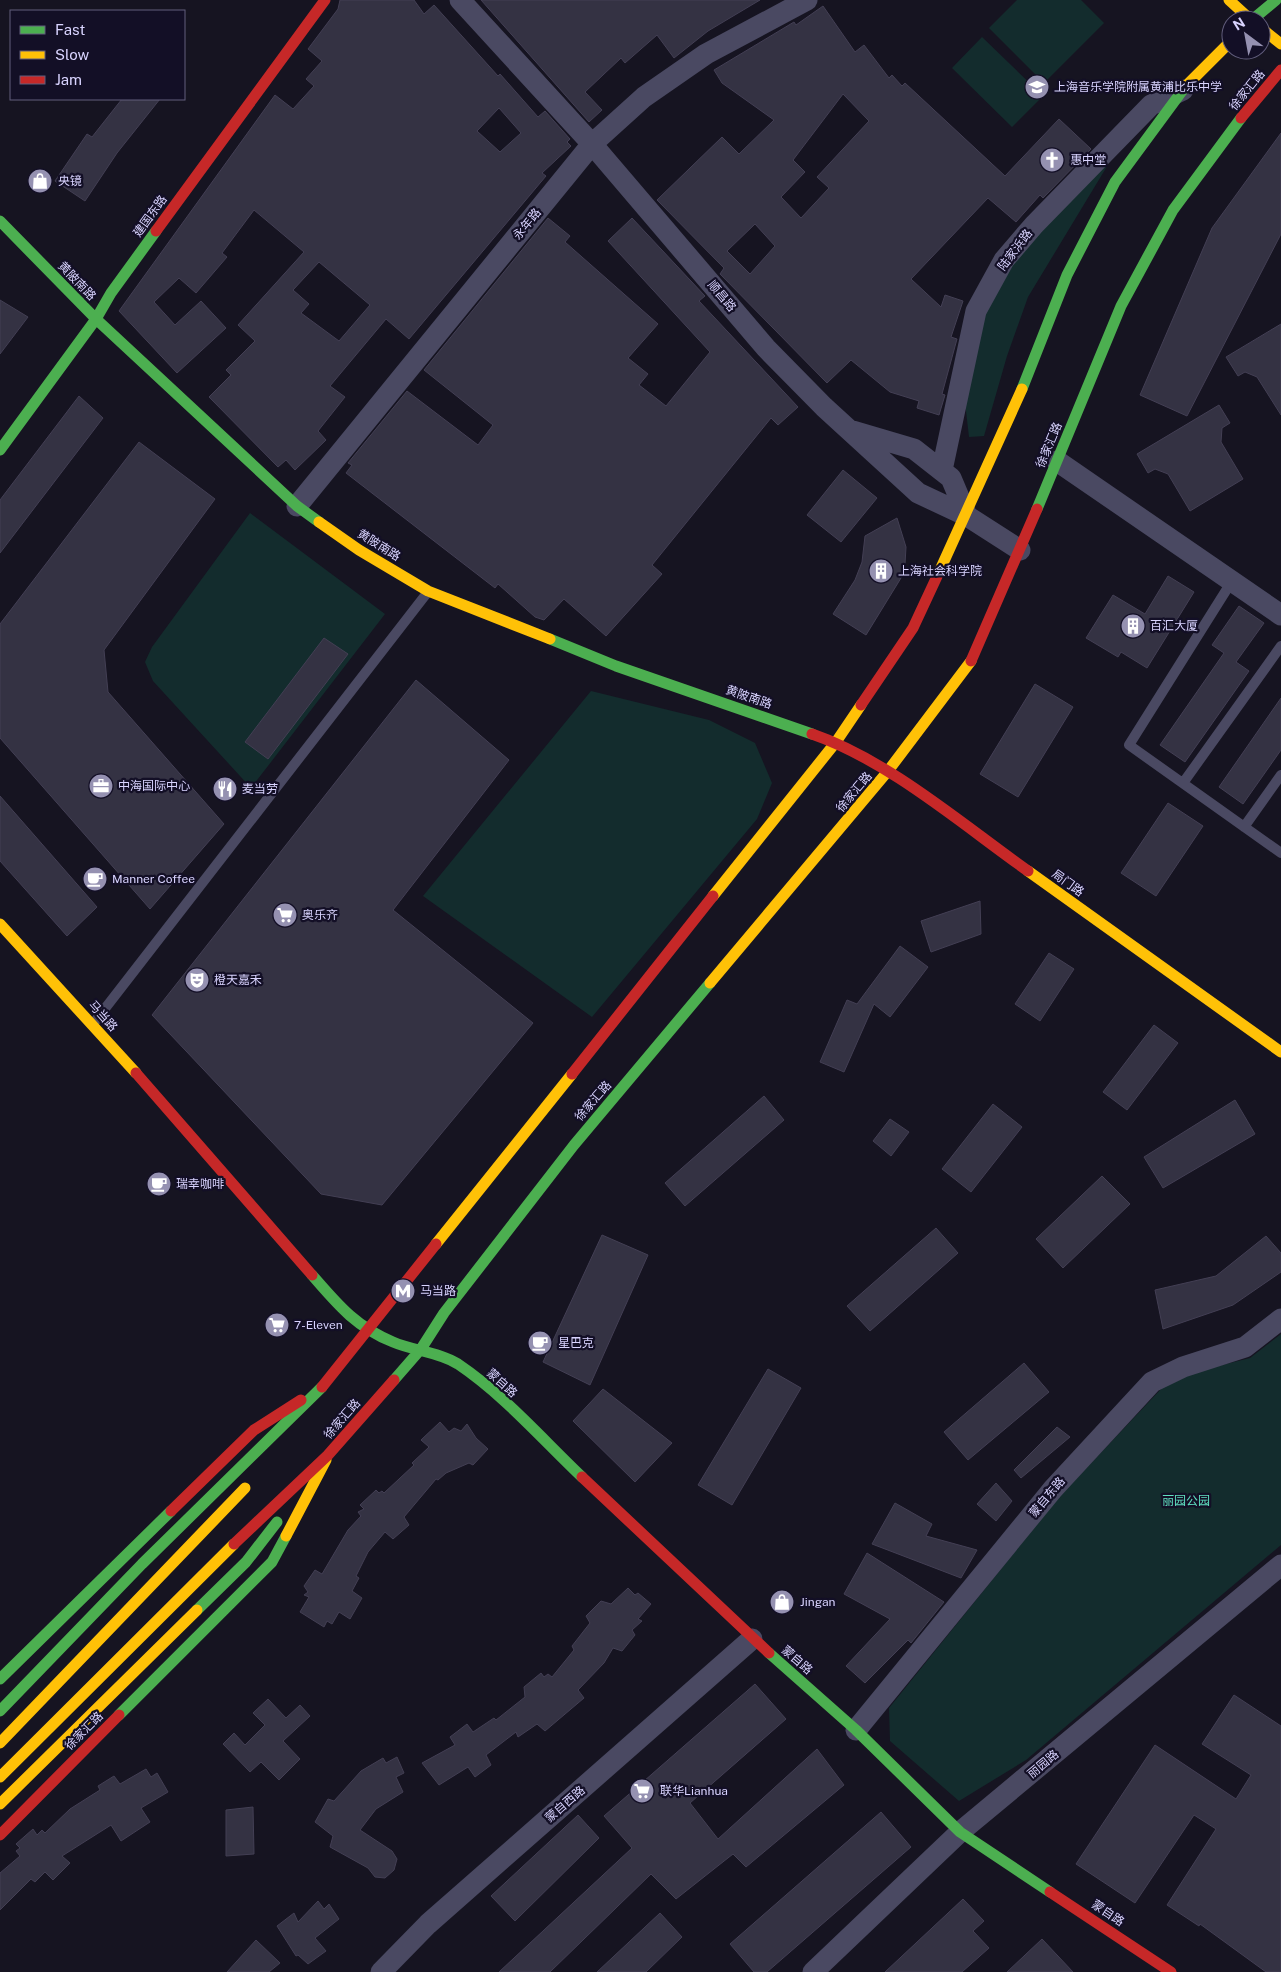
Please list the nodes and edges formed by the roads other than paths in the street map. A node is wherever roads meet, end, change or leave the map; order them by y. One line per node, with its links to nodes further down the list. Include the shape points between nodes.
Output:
1 (325, 0): 15 (main road, 建国东路, via 111,293)
2 (460, 0): 13 (street, 顺昌路)
3 (807, 0): 13 (street, 永年路, via 706,54 644,97)
4 (1229, 0): 6 (main road)
5 (1276, 0): 7 (main road)
6 (1240, 10)
7 (1264, 10)
8 (1271, 36): 9 (main road)
9 (1281, 44)
10 (1221, 51): 12 (main road)
11 (1281, 70): 18 (main road, 徐家汇路, via 1174,210 1121,306)
12 (1184, 90): 19 (street, 陆家浜路, via 1151,105 1004,260 976,311); 21 (main road, via 1115,182 1067,275 1010,420)
13 (592, 144): 16 (street, 顺昌路, via 766,348); 20 (street, 永年路)
14 (0, 221): 15 (main road, 黄陂南路)
15 (96, 319): 17 (main road, 建国东路); 20 (main road, 黄陂南路)
16 (849, 430): 19 (street, via 914,449); 21 (street, 顺昌路, via 918,493)
17 (0, 450)
18 (1057, 461): 22 (main road, 徐家汇路); 23 (street)
19 (942, 470): 21 (street, via 952,478)
20 (297, 506): 24 (main road, 黄陂南路, via 359,550)
21 (967, 516): 22 (street, 顺昌路); 27 (main road, via 913,628)
22 (1020, 550): 28 (main road, 徐家汇路, via 970,662)
23 (1232, 581): 25 (street); 30 (lane, via 1129,744)
24 (428, 591): 27 (main road, 黄陂南路, via 616,666); 34 (lane)
25 (1281, 615)
26 (1281, 646): 30 (lane)
27 (836, 742): 28 (main road, 局门路); 37 (main road)
28 (888, 771): 35 (main road, 局门路); 38 (main road, 徐家汇路, via 574,1145 444,1313)
29 (1281, 775): 31 (lane)
30 (1184, 783): 31 (lane)
31 (1244, 826): 32 (lane)
32 (1281, 853)
33 (0, 924): 34 (main road, 马当路)
34 (92, 1024): 37 (main road, 马当路, via 331,1299)
35 (1281, 1052)
36 (1281, 1319): 47 (street, 蒙自东路, via 1245,1347 1183,1367 1152,1382 1053,1489)
37 (367, 1330): 38 (main road, 马当路, via 395,1343); 39 (main road)
38 (421, 1349): 41 (main road, 徐家汇路); 44 (main road, 蒙自路, via 456,1363 483,1383)
39 (321, 1388): 40 (main road); 45 (main road, via 254,1430); 46 (main road, via 142,1564)
40 (302, 1422)
41 (328, 1455): 49 (main road, 徐家汇路); 50 (main road, via 246,1562); 52 (main road, 徐家汇路, via 272,1562)
42 (251, 1482): 48 (main road)
43 (1281, 1565): 51 (street, 丽园路)
44 (752, 1639): 47 (main road, 蒙自路); 53 (street, 蒙自西路, via 428,1924)
45 (0, 1679)
46 (0, 1710)
47 (856, 1730): 51 (main road, 蒙自路)
48 (0, 1743)
49 (0, 1777)
50 (0, 1804)
51 (960, 1832): 54 (street, 丽园路); 55 (main road, 蒙自路)
52 (0, 1835)
53 (381, 1972)
54 (813, 1972)
55 (1171, 1972)

